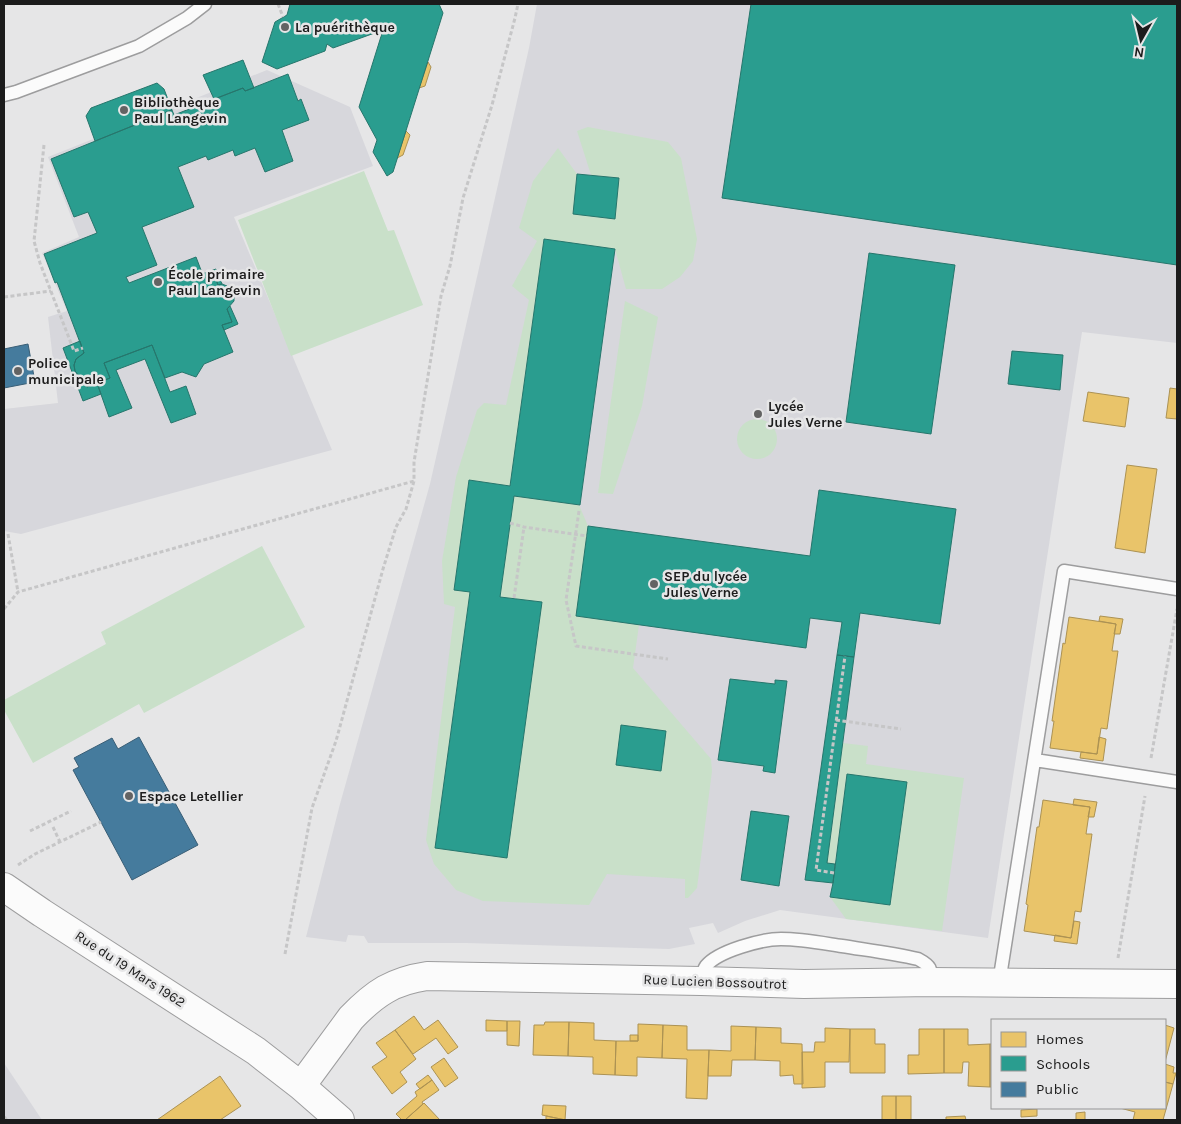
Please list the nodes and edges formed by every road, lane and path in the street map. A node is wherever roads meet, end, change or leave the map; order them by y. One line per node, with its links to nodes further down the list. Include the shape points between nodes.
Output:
1 (204, 4): 5 (lane, via 187,18 139,46)
2 (278, 4): 4 (path)
3 (518, 4): 10 (path, via 464,198 441,296 414,462)
4 (283, 17)
5 (4, 95)
6 (44, 145): 7 (path, via 34,241)
7 (51, 291): 8 (path); 9 (path, via 74,351)
8 (4, 297)
9 (83, 348)
10 (414, 481): 18 (path); 34 (path, via 406,509 396,527 336,741 312,808)
11 (579, 511): 15 (path)
12 (510, 523): 13 (path)
13 (524, 527): 15 (path); 19 (path)
14 (8, 534): 18 (path)
15 (576, 534): 16 (path); 22 (path, via 566,600 576,646)
16 (587, 536)
17 (1177, 590): 25 (lane, via 1064,571)
18 (18, 592): 20 (path)
19 (514, 598)
20 (4, 609)
21 (845, 656): 23 (path)
22 (668, 659)
23 (836, 720): 24 (path); 32 (path, via 816,870)
24 (901, 729)
25 (1034, 760): 26 (lane); 37 (lane)
26 (1177, 782)
27 (71, 811): 30 (path)
28 (101, 822): 31 (path)
29 (53, 827): 31 (path)
30 (30, 831)
31 (60, 842): 33 (path, via 18,865)
32 (834, 874)
33 (9, 878): 39 (street, Rue du 19 Mars 1962, via 42,913 256,1051)
34 (285, 954)
35 (701, 981): 36 (street, Rue Lucien Bossoutrot, via 804,984); 36 (lane, via 706,966 714,958 766,940 779,939 918,959 928,964); 39 (street, Rue Lucien Bossoutrot, via 446,976 409,979 384,990 361,1008)
36 (931, 982): 37 (street, Rue Lucien Bossoutrot)
37 (999, 983): 38 (street, Rue Lucien Bossoutrot)
38 (1177, 984)
39 (301, 1086): 40 (street, Rue du 19 Mars 1962)
40 (340, 1120)

